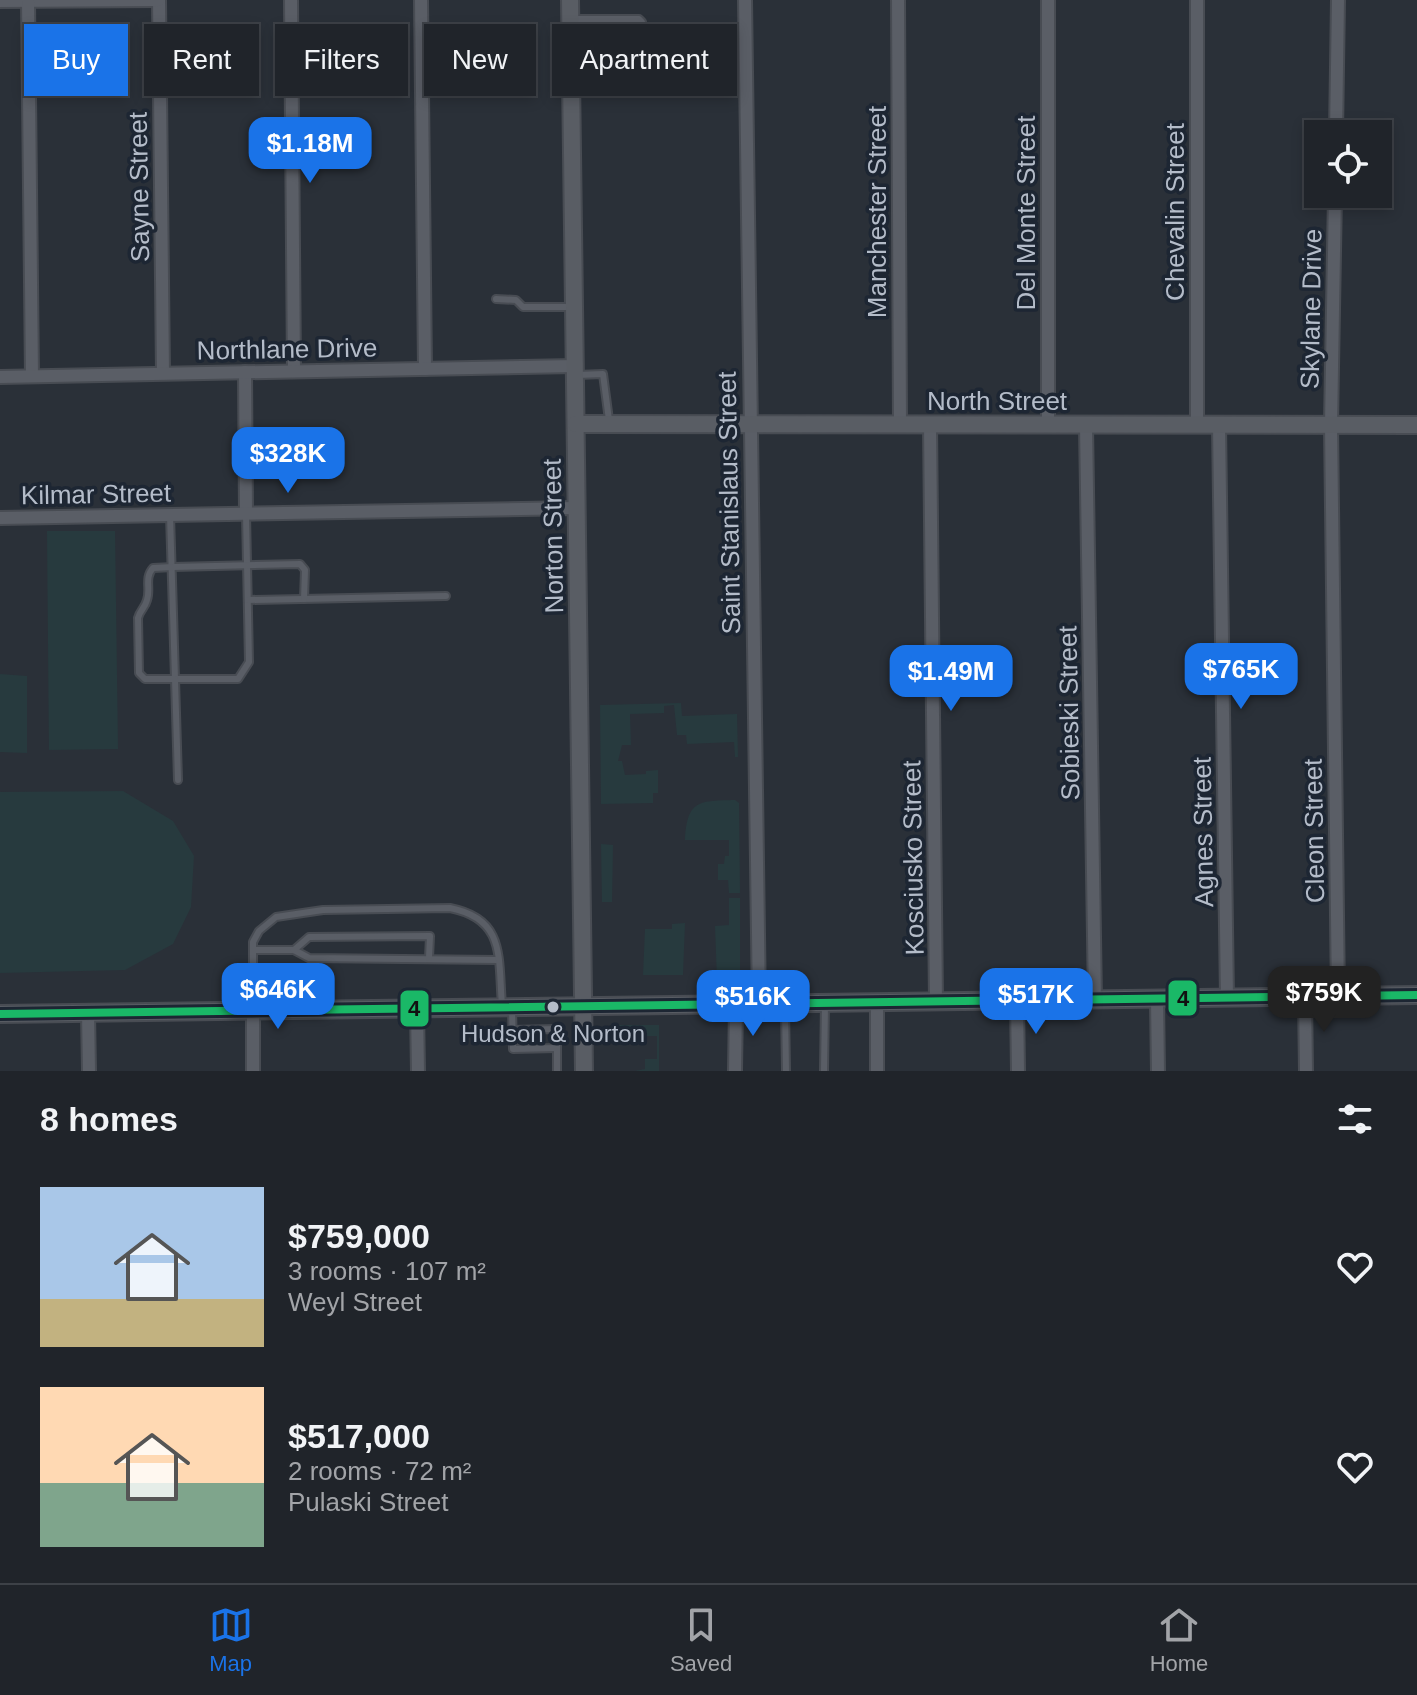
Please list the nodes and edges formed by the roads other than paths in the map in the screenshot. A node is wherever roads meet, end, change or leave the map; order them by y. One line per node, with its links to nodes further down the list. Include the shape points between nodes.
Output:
1 (158, 0): 11 (street); 24 (street, Sayne Street)
2 (291, 0): 22 (street)
3 (421, 0): 20 (street)
4 (570, 0): 12 (main road, Norton Street)
5 (745, 0): 27 (street, Saint Stanislaus Street)
6 (898, 0): 30 (street, Manchester Street)
7 (1048, 0): 32 (street, Del Monte Street)
8 (1197, 0): 33 (street, Chevalin Street)
9 (1338, 0): 16 (street)
10 (0, 1): 11 (street)
11 (28, 1): 25 (street)
12 (571, 19): 13 (main road, Norton Street); 14 (lane, via 639,19)
13 (571, 24)
14 (642, 24)
15 (571, 96): 19 (main road, Norton Street)
16 (1336, 120)
17 (1335, 208): 35 (street, Skylane Drive)
18 (496, 299): 19 (lane, via 516,300 523,307)
19 (574, 307): 21 (main road, Norton Street)
20 (425, 369): 21 (street, Northlane Drive); 22 (street, Northlane Drive)
21 (575, 370): 28 (main road, Norton Street); 29 (lane, via 603,374)
22 (294, 371): 23 (street, Northlane Drive)
23 (245, 372): 24 (street, Northlane Drive); 39 (street)
24 (163, 373): 25 (street, Northlane Drive)
25 (32, 376): 26 (street, Northlane Drive)
26 (0, 377)
27 (750, 423): 29 (main road, North Street); 30 (main road, North Street); 65 (street, Saint Stanislaus Street)
28 (576, 424): 29 (main road, North Street); 38 (main road, Norton Street)
29 (609, 424)
30 (900, 424): 31 (main road, North Street)
31 (930, 425): 32 (main road, North Street); 60 (street, Kosciusko Street)
32 (1048, 425): 37 (main road, North Street)
33 (1197, 425): 34 (main road, North Street); 37 (main road, North Street)
34 (1219, 425): 35 (main road, North Street); 56 (street, Agnes Street)
35 (1331, 425): 36 (main road, North Street); 55 (street, Cleon Street)
36 (1417, 425)
37 (1086, 426): 58 (street, Sobieski Street)
38 (577, 508): 39 (street, Kilmar Street); 66 (main road, Norton Street)
39 (246, 514): 40 (street, Kilmar Street); 42 (lane)
40 (170, 515): 41 (street, Kilmar Street); 43 (lane)
41 (0, 518)
42 (247, 565): 43 (lane); 45 (lane, via 300,564 305,570); 46 (lane)
43 (173, 567): 47 (lane); 47 (lane, via 149,573 148,600 138,618 139,673 145,679)
44 (446, 596): 45 (lane)
45 (304, 599): 46 (lane)
46 (248, 600): 47 (lane, via 249,662 238,679)
47 (175, 679): 48 (lane)
48 (178, 780)
49 (253, 950): 50 (lane); 52 (lane, via 259,931 276,917 294,913 450,908 466,911 491,929); 69 (lane)
50 (294, 950): 51 (lane, via 309,958); 51 (lane, via 309,937 430,936)
51 (429, 958): 52 (lane)
52 (498, 960): 67 (lane)
53 (1417, 995): 55 (main road)
54 (1305, 997): 55 (main road); 56 (main road); 85 (street)
55 (1338, 997)
56 (1227, 998): 57 (main road)
57 (1157, 999): 58 (main road); 84 (street)
58 (1095, 1000): 59 (main road)
59 (1017, 1001): 60 (main road); 83 (street)
60 (936, 1002): 61 (main road)
61 (877, 1003): 63 (main road); 82 (street)
62 (785, 1004): 63 (main road); 65 (main road); 80 (lane)
63 (825, 1004): 81 (lane)
64 (736, 1005): 65 (main road); 66 (main road); 79 (street)
65 (759, 1005)
66 (584, 1008): 67 (main road); 78 (main road, Norton Street)
67 (507, 1009): 68 (main road); 72 (lane)
68 (417, 1010): 69 (main road); 76 (street)
69 (253, 1011): 70 (main road); 75 (street)
70 (88, 1013): 71 (main road); 74 (street)
71 (0, 1014)
72 (512, 1030): 73 (lane, via 513,1049); 73 (lane, via 557,1029)
73 (557, 1048): 77 (lane)
74 (89, 1071)
75 (253, 1071)
76 (418, 1071)
77 (557, 1071)
78 (584, 1071)
79 (735, 1071)
80 (786, 1071)
81 (824, 1071)
82 (877, 1071)
83 (1018, 1071)
84 (1158, 1071)
85 (1306, 1071)

